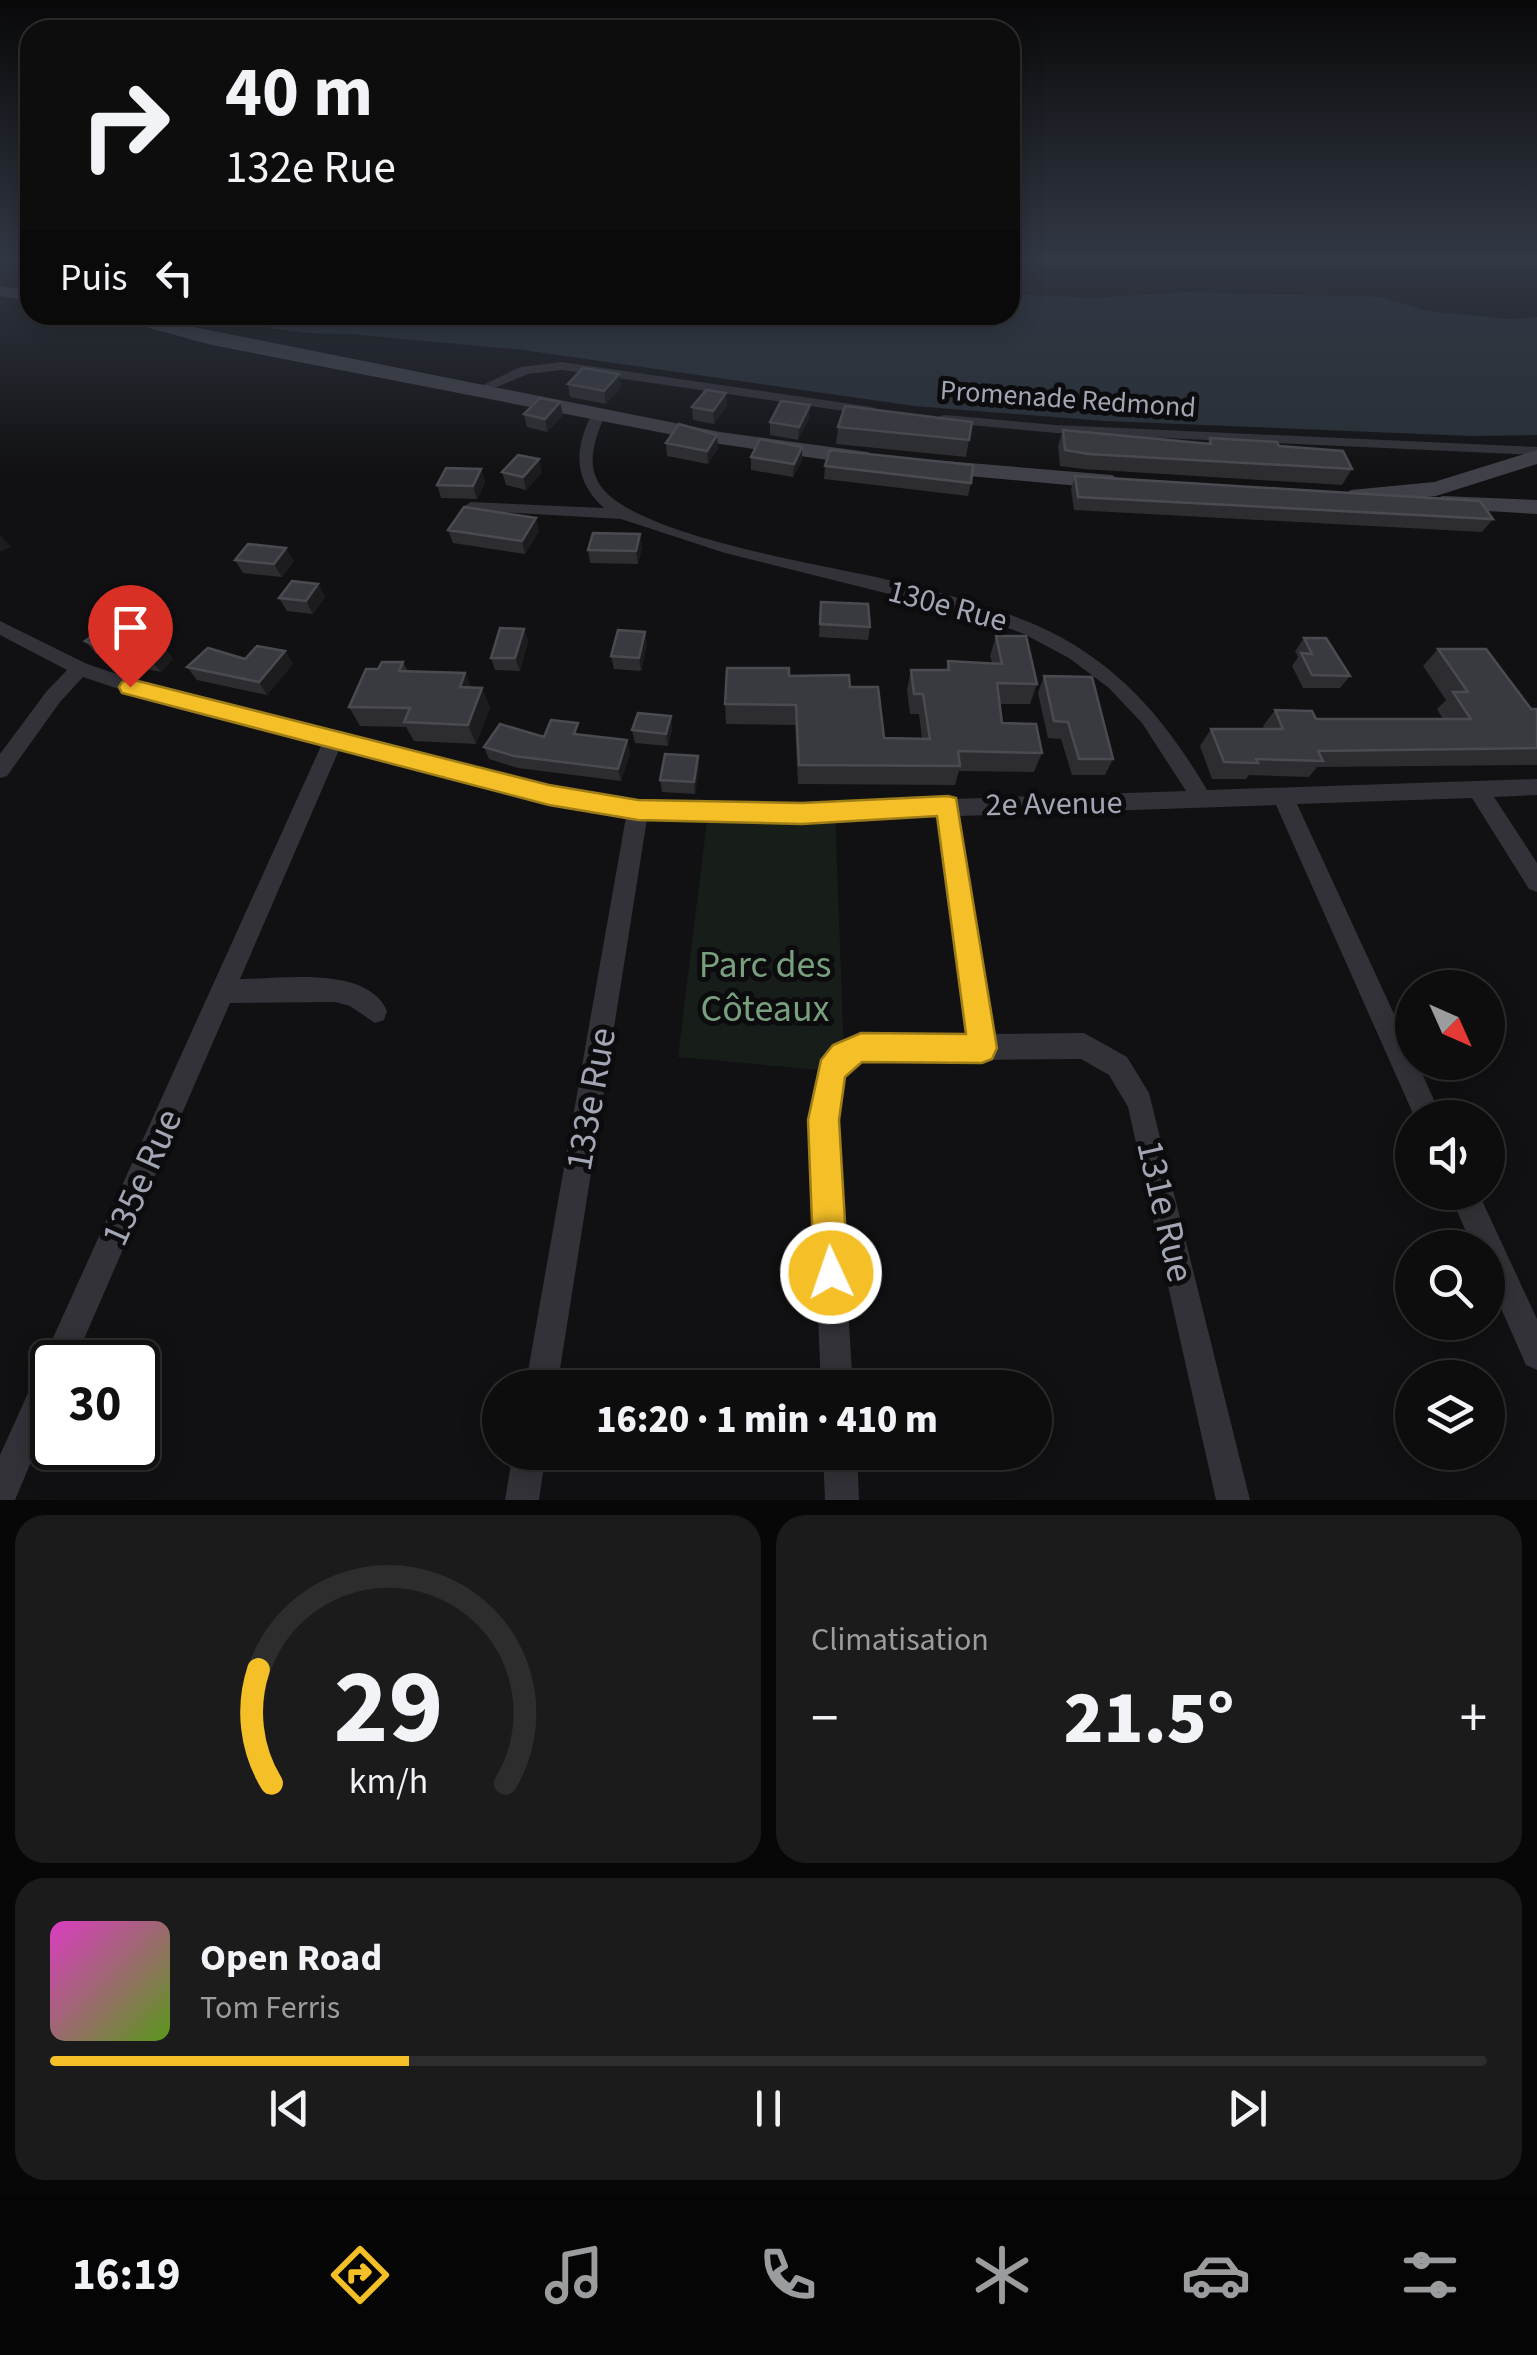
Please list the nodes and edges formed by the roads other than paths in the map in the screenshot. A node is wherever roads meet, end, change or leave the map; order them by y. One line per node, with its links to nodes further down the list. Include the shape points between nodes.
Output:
1 (175, 331): 2 (street)
2 (482, 389): 3 (street); 4 (street, Promenade Redmond, via 525,370 562,366)
3 (599, 413): 8 (street, via 902,463); 11 (street, 130e Rue, via 584,448 584,467 608,505)
4 (892, 414)
5 (929, 418): 6 (street, Promenade Redmond)
6 (1537, 454): 7 (street, Promenade Redmond)
7 (1498, 470): 9 (street, via 1492,477 1506,491); 9 (street, Promenade Redmond, via 1436,489 1342,497)
8 (1143, 483)
9 (1537, 505)
10 (471, 507): 11 (street, 130e Rue)
11 (626, 514): 19 (street, 130e Rue, via 705,543 1021,625 1106,674 1146,710)
12 (0, 626): 13 (street, 2e Avenue)
13 (80, 668): 14 (street, 2e Avenue, via 178,702); 15 (street)
14 (333, 742): 21 (street, 2e Avenue); 23 (street, 135e Rue)
15 (0, 770)
16 (1537, 787): 17 (street, 2e Avenue)
17 (1478, 789): 18 (street, 2e Avenue); 22 (street)
18 (1284, 797): 19 (street, 2e Avenue); 26 (street)
19 (1202, 800): 20 (street, 2e Avenue)
20 (948, 806): 21 (street, 2e Avenue, via 802,814); 25 (street)
21 (638, 810): 30 (street, 133e Rue)
22 (1537, 882)
23 (223, 992): 24 (street, via 335,990); 28 (street, 135e Rue)
24 (375, 1011)
25 (982, 1048): 31 (street, 131e Rue, via 861,1048 832,1071 823,1120); 38 (street, 131e Rue, via 1084,1046 1118,1066 1140,1102)
26 (1421, 1100)
27 (1472, 1210): 29 (street)
28 (68, 1340)
29 (1537, 1354)
30 (544, 1370)
31 (835, 1370)
32 (30, 1426): 35 (street)
33 (527, 1470): 36 (street)
34 (841, 1470): 37 (street)
35 (0, 1494)
36 (522, 1500)
37 (842, 1500)
38 (1233, 1500)

